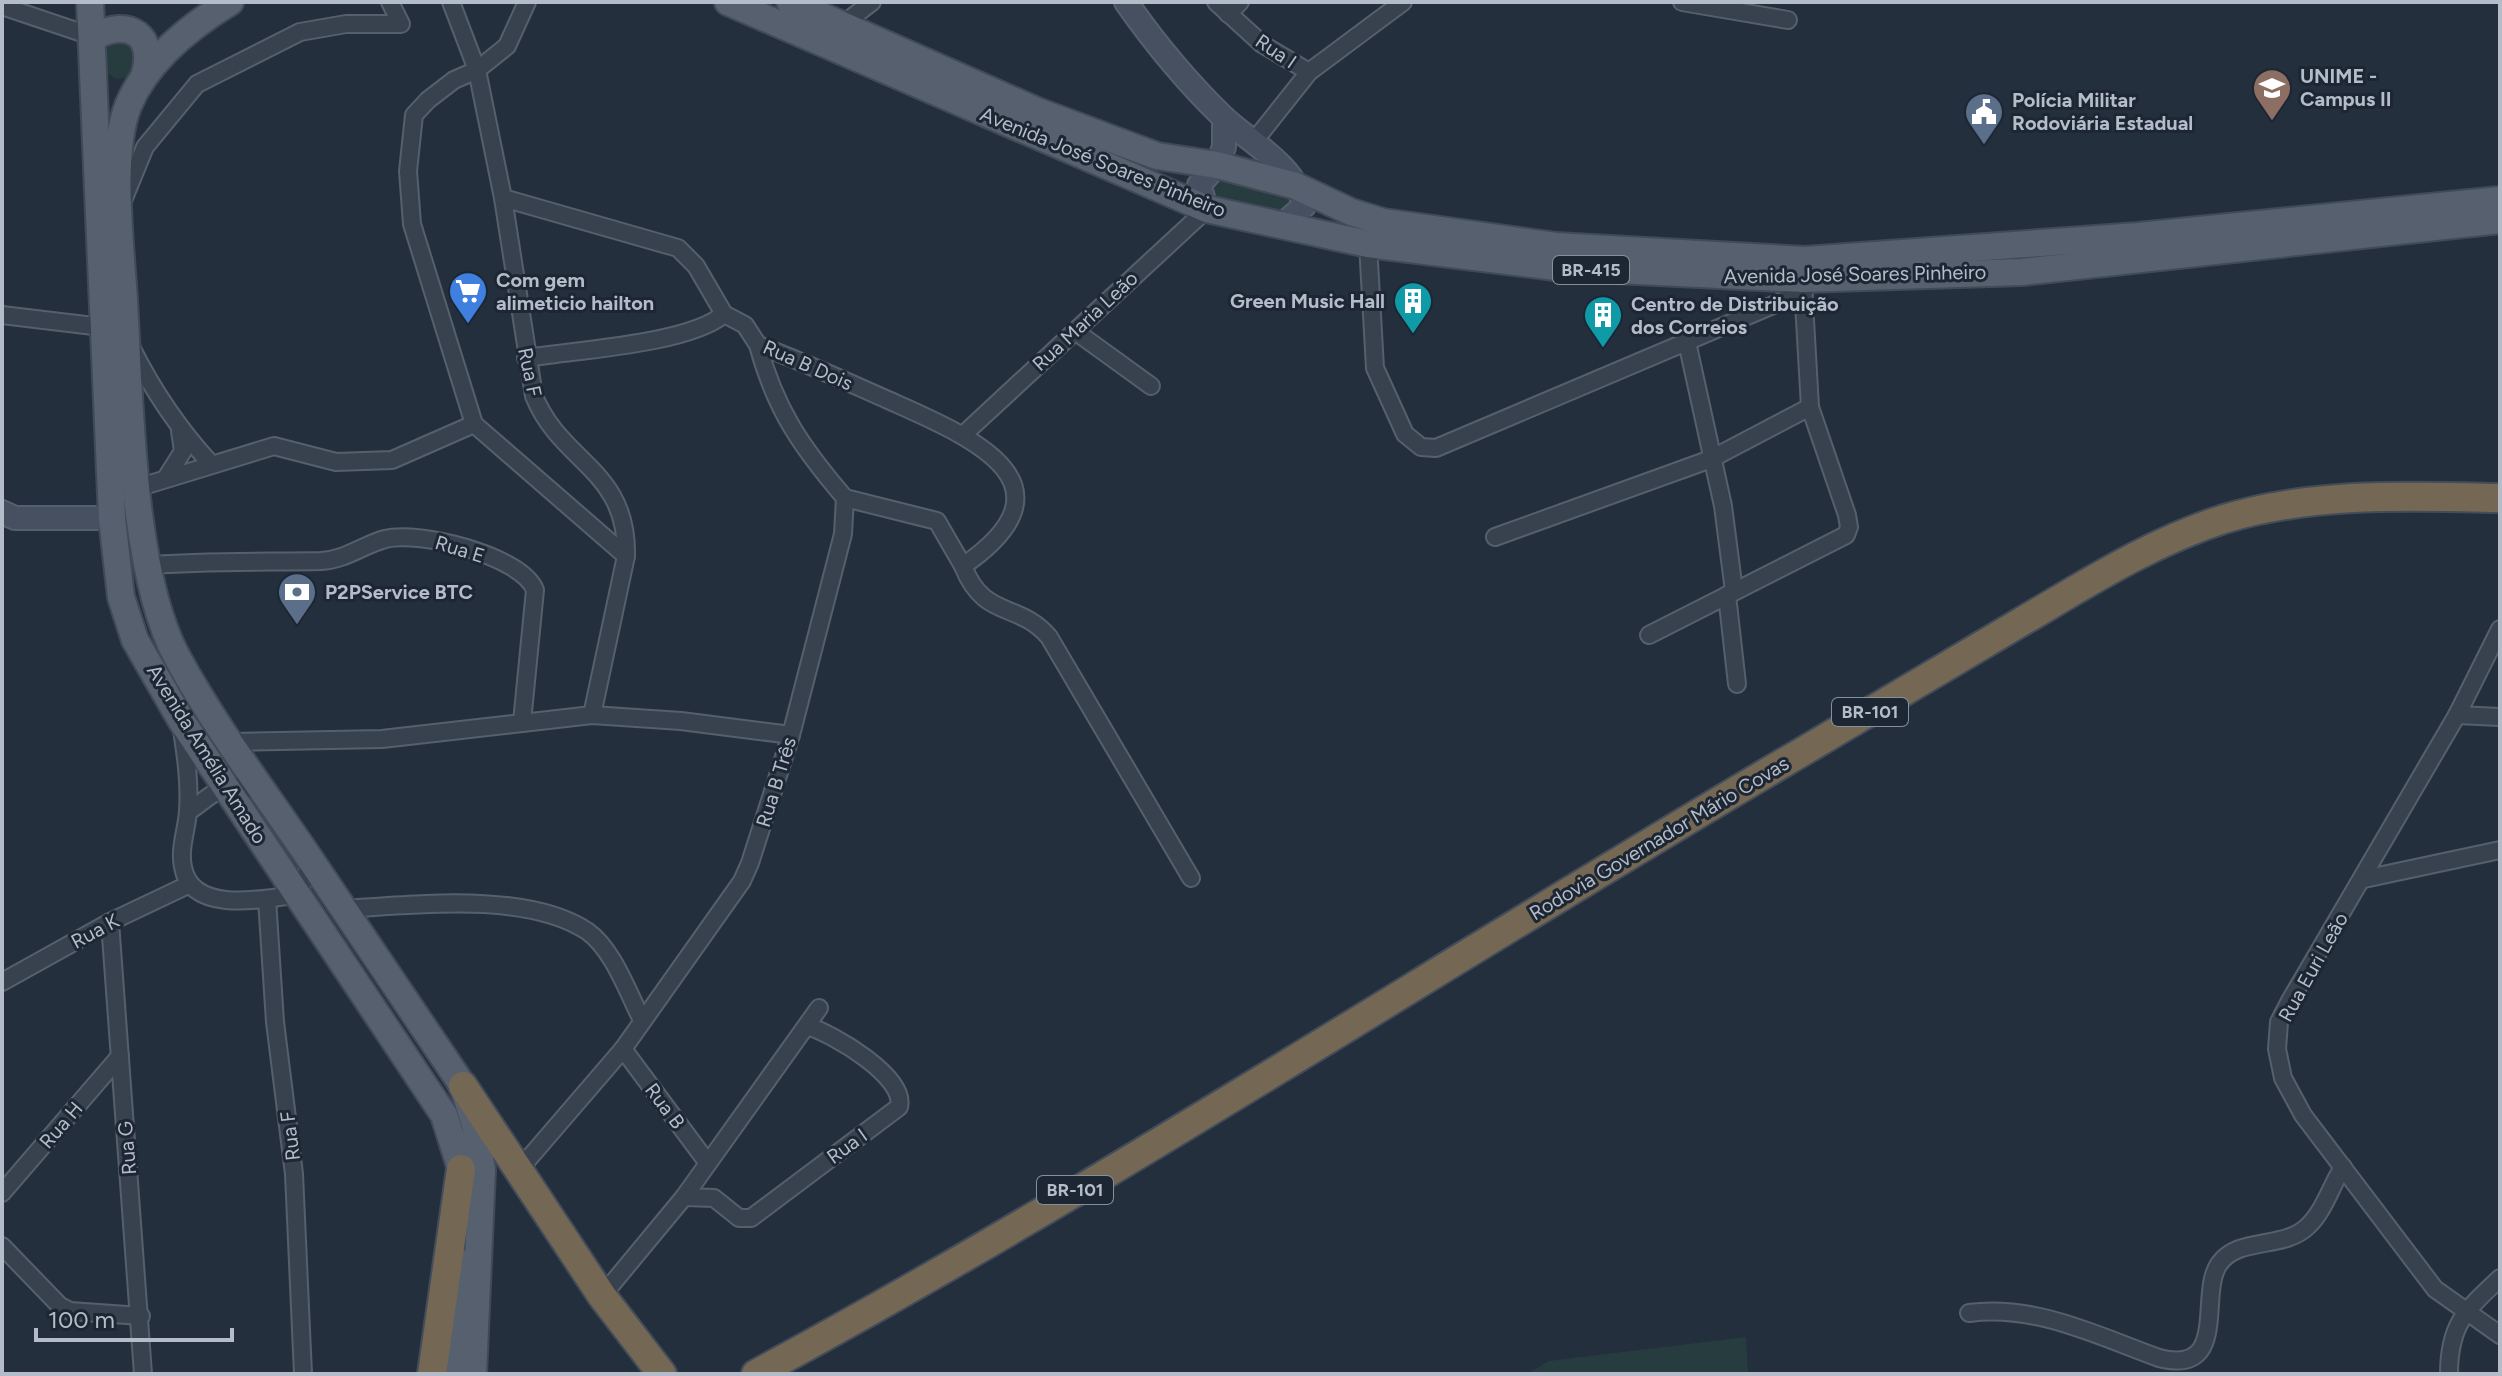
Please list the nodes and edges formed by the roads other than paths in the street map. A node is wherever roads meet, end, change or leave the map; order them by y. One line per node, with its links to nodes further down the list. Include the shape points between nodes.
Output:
1 (90, 2): 16 (main road, Avenida Amélia Amado)
2 (230, 2): 20 (main road, Avenida Amélia Amado, via 170,47)
3 (390, 2): 28 (street, via 401,24 346,24 300,32 197,84 145,147)
4 (451, 2): 17 (street, Rua F)
5 (527, 2): 17 (street, via 507,46)
6 (728, 2): 27 (main road, Avenida José Soares Pinheiro / BR-415)
7 (790, 2): 15 (main road, Avenida José Soares Pinheiro / BR-415)
8 (872, 2): 15 (street)
9 (1126, 2): 21 (main road)
10 (1403, 2): 19 (street)
11 (1685, 2): 14 (street)
12 (2, 6): 16 (street)
13 (1228, 6): 19 (street, Rua I, via 1269,50)
14 (1788, 20)
15 (842, 25): 23 (main road, Avenida José Soares Pinheiro / BR-415, via 1037,111 1157,156)
16 (94, 37): 18 (main road, Avenida Amélia Amado); 20 (main road, via 113,28 133,31 149,55)
17 (477, 70): 25 (street, Rua F); 43 (street, via 454,80 417,110 408,171 416,240)
18 (93, 72): 20 (main road, via 109,86); 35 (main road, Avenida Amélia Amado)
19 (1309, 72): 22 (street, Rua I)
20 (142, 79): 28 (main road, Avenida Amélia Amado, via 122,132)
21 (1224, 118): 22 (main road); 23 (main road, via 1227,136)
22 (1255, 140): 24 (main road)
23 (1217, 165): 24 (main road, Avenida José Soares Pinheiro / BR-415); 27 (main road, via 1199,185)
24 (1296, 186): 26 (main road, Avenida José Soares Pinheiro / BR-415, via 1383,222 1571,248 1805,260 2138,236); 30 (main road, via 1304,206)
25 (503, 198): 33 (street, Rua B Dois, via 678,248 696,266); 40 (street, Rua F)
26 (2500, 200)
27 (1207, 209): 30 (main road, Avenida José Soares Pinheiro / BR-415); 36 (street, Rua Maria Leão)
28 (119, 210): 37 (main road, Avenida Amélia Amado)
29 (2500, 220): 32 (main road, Avenida José Soares Pinheiro / BR-415, via 2022,272)
30 (1281, 226): 31 (main road, Avenida José Soares Pinheiro / BR-415)
31 (1368, 244): 32 (main road, Avenida José Soares Pinheiro / BR-415, via 1556,267); 38 (street, via 1375,368 1405,434 1421,447 1436,448)
32 (1803, 286): 38 (street); 42 (street)
33 (724, 314): 39 (street, Rua B Dois, via 745,325); 40 (street, via 712,325 664,337)
34 (2, 315): 35 (street)
35 (102, 327): 53 (main road, Avenida Amélia Amado)
36 (1075, 331): 41 (street); 45 (street, Rua Maria Leão)
37 (127, 339): 44 (street); 49 (main road, Avenida Amélia Amado)
38 (1687, 342): 46 (street)
39 (758, 345): 45 (street, Rua B Dois); 50 (street, via 771,392 789,426)
40 (526, 358): 55 (street, Rua F, via 543,418 597,471 618,507 626,530)
41 (1151, 386)
42 (1810, 407): 46 (street); 58 (street, via 1849,527 1846,535)
43 (474, 424): 47 (street, via 392,460 336,462 274,446); 55 (street)
44 (180, 431): 47 (street); 48 (street, via 183,451)
45 (964, 434): 57 (street, Rua B Dois, via 1002,464 1011,479 1014,508 994,545)
46 (1711, 459): 54 (street); 58 (street, via 1723,506)
47 (211, 464): 48 (street)
48 (166, 478): 49 (street)
49 (137, 488): 56 (main road, Avenida Amélia Amado)
50 (845, 498): 57 (street, via 937,521); 67 (street, Rua B Três, via 843,534)
51 (2500, 498): 100 (highway, Rodovia Governador Mário Covas / BR-101, via 2377,495 2270,508 2164,542 1701,811 1288,1065)
52 (2, 512): 53 (main road, via 15,518)
53 (112, 518): 65 (main road, Avenida Amélia Amado, via 121,597 135,640)
54 (1495, 537)
55 (626, 556): 62 (street, Rua F)
56 (149, 565): 66 (street, Rua E, via 325,561 387,538 415,537 442,540 514,567 535,590); 68 (main road, Avenida Amélia Amado, via 176,655)
57 (963, 566): 74 (street, via 985,602 1026,619 1049,637)
58 (1730, 593): 60 (street); 61 (street)
59 (2500, 629): 63 (street, Rua Euri Leão)
60 (1649, 635)
61 (1737, 684)
62 (592, 715): 66 (street); 67 (street)
63 (2457, 715): 64 (street); 75 (street, Rua Euri Leão)
64 (2500, 717)
65 (181, 720): 69 (main road, Avenida Amélia Amado); 71 (street)
66 (522, 722): 68 (street, via 382,739)
67 (791, 735): 83 (street, Rua B Três, via 742,881)
68 (230, 742): 70 (main road, Avenida Amélia Amado)
69 (225, 786): 70 (street, via 242,783); 71 (street); 77 (main road, Avenida Amélia Amado)
70 (267, 797): 73 (main road, Avenida Amélia Amado)
71 (188, 812): 76 (street, via 183,867)
72 (2500, 850): 75 (street)
73 (312, 861): 77 (street); 79 (main road, Avenida Amélia Amado)
74 (1191, 878)
75 (2364, 879): 89 (street, Rua Euri Leão, via 2279,1022 2277,1049 2292,1095)
76 (190, 884): 78 (street, via 209,897); 80 (street, Rua K)
77 (298, 894): 78 (street); 90 (main road, Avenida Amélia Amado, via 444,1115)
78 (267, 899): 103 (street, Rua F, via 275,1022 294,1174)
79 (343, 909): 83 (street, via 484,903 567,922 600,944); 87 (main road, Avenida Amélia Amado)
80 (110, 922): 81 (street, Rua K); 86 (street, Rua G)
81 (2, 982)
82 (819, 1008): 84 (street)
83 (642, 1020): 85 (street, Rua B Três)
84 (807, 1026): 88 (street); 93 (street, Rua I, via 861,1053 898,1092 899,1107 751,1218 739,1218 714,1198)
85 (623, 1049): 88 (street, Rua B); 91 (street, Rua B Três)
86 (120, 1056): 92 (street, Rua H); 99 (street, Rua G)
87 (463, 1086): 91 (highway); 106 (main road, Avenida Amélia Amado, via 482,1170)
88 (707, 1162): 93 (street)
89 (2343, 1167): 97 (street, Rua Euri Leão, via 2419,1269); 98 (street, via 2308,1226 2289,1239 2245,1248 2219,1263 2208,1338 2187,1361 2172,1362 2054,1320 2006,1310)
90 (461, 1169): 104 (highway); 105 (main road, Avenida Amélia Amado)
91 (518, 1171): 96 (highway)
92 (2, 1193)
93 (684, 1197): 96 (street)
94 (2, 1246): 99 (street, via 60,1306)
95 (2500, 1278): 97 (street)
96 (602, 1296): 107 (highway)
97 (2463, 1312): 101 (street, Rua Euri Leão); 110 (street, via 2451,1344)
98 (1969, 1313)
99 (141, 1316): 102 (street, Rua G)
100 (863, 1316): 108 (highway, Rodovia Governador Mário Covas / BR-101); 109 (highway, Rodovia Governador Mário Covas / BR-101)
101 (2500, 1335)
102 (143, 1374)
103 (303, 1374)
104 (432, 1374)
105 (455, 1374)
106 (473, 1374)
107 (662, 1374)
108 (756, 1374)
109 (775, 1374)
110 (2449, 1374)

